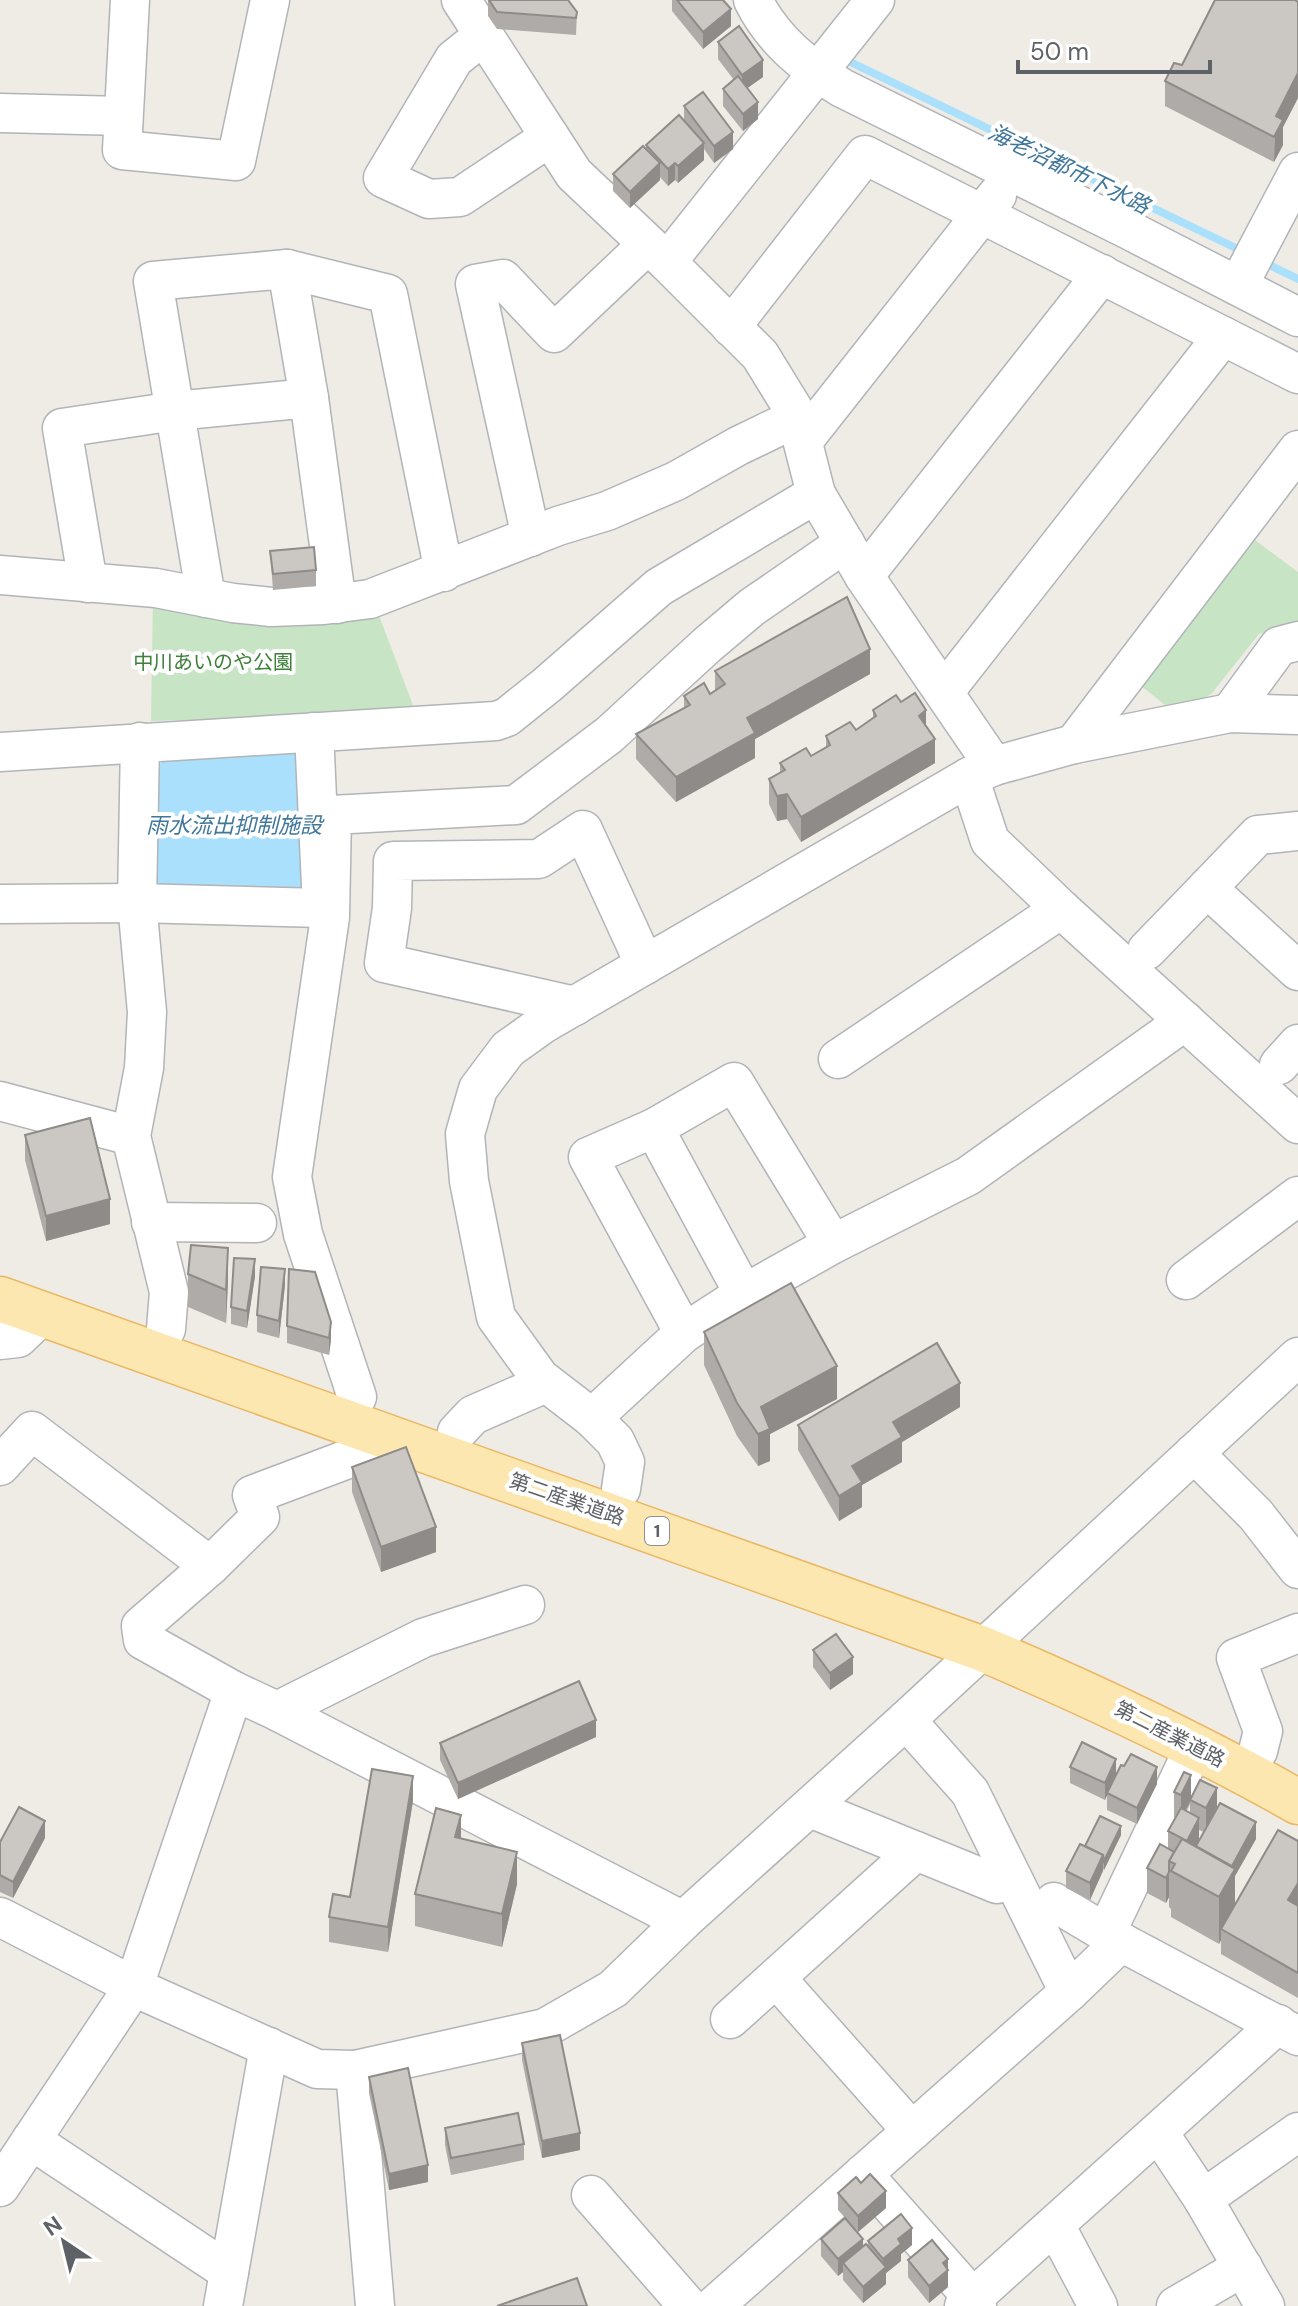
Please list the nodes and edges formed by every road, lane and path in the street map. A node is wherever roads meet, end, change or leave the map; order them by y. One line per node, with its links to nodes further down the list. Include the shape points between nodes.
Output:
1 (130, 0): 9 (street)
2 (270, 0): 9 (street, via 236,161 122,150)
3 (461, 0): 6 (street)
4 (753, 0): 7 (street, via 782,43)
5 (875, 0): 7 (street)
6 (484, 35): 10 (street); 10 (street, via 454,59 383,178 429,199 460,197)
7 (816, 72): 12 (street); 14 (street)
8 (0, 113): 9 (street)
9 (123, 116)
10 (550, 137): 14 (street, via 574,174)
11 (1298, 172): 15 (street)
12 (1014, 173): 13 (street); 15 (street)
13 (982, 213): 17 (street); 19 (street, via 865,155); 24 (street)
14 (657, 253): 19 (street); 27 (street, via 554,333 503,279 475,284)
15 (1248, 267): 18 (street)
16 (287, 269): 22 (street); 23 (street, via 153,281); 29 (street, via 388,294)
17 (1102, 274): 20 (street); 31 (street)
18 (1298, 317)
19 (731, 327): 24 (street, via 760,355)
20 (1223, 336): 21 (street); 36 (street)
21 (1298, 374)
22 (309, 398): 23 (street); 34 (street)
23 (175, 411): 32 (street, via 62,428); 33 (street)
24 (800, 430): 26 (street); 27 (street, via 738,446 676,481)
25 (1298, 450): 41 (street)
26 (816, 494): 28 (street); 39 (street, via 659,587 507,717)
27 (531, 537): 29 (street)
28 (845, 543): 31 (street); 73 (street, via 752,607 609,735 516,805 332,815 330,917 292,1177 303,1234)
29 (444, 572): 34 (street, via 370,599)
30 (0, 575): 32 (street)
31 (864, 576): 36 (street)
32 (88, 583): 33 (street)
33 (206, 598): 34 (street, via 271,607)
34 (337, 604)
35 (1298, 641): 37 (street, via 1279,646)
36 (944, 692): 43 (street)
37 (1230, 713): 38 (street); 41 (street)
38 (1298, 715)
39 (314, 732): 40 (street); 46 (street, via 322,908)
40 (140, 742): 42 (street); 46 (street)
41 (1074, 744): 43 (street)
42 (0, 752)
43 (982, 771): 48 (street, via 990,841); 50 (street)
44 (1298, 831): 45 (street, via 1258,835)
45 (1207, 888): 49 (street); 51 (street)
46 (137, 903): 47 (street); 58 (street, via 147,1012 144,1068)
47 (0, 904)
48 (1061, 909): 49 (street); 54 (street)
49 (1136, 958): 53 (street)
50 (645, 965): 52 (street); 52 (street, via 583,830 539,859 393,861 384,963)
51 (1298, 971)
52 (575, 1006): 72 (street, via 508,1049 478,1089 465,1134 496,1317)
53 (1185, 1021): 56 (street); 62 (street, via 968,1176)
54 (838, 1059)
55 (0, 1101): 58 (street)
56 (1298, 1124)
57 (654, 1128): 62 (street, via 734,1082); 65 (street); 69 (street, via 588,1157)
58 (131, 1136): 60 (street)
59 (1298, 1196): 64 (street)
60 (151, 1222): 61 (street); 68 (street, via 169,1292)
61 (257, 1223)
62 (833, 1244): 65 (street)
63 (0, 1270): 68 (main road, 第二産業道路 / 1)
64 (1186, 1280)
65 (744, 1294): 69 (street)
66 (0, 1299): 67 (main road, 第二産業道路 / 1)
67 (43, 1314): 70 (street, via 18,1338); 73 (main road, 第二産業道路 / 1)
68 (166, 1329): 73 (main road, 第二産業道路 / 1)
69 (684, 1333): 74 (street)
70 (0, 1340)
71 (1298, 1357): 76 (street)
72 (546, 1383): 74 (street); 75 (street, via 473,1415)
73 (364, 1414): 75 (main road, 第二産業道路 / 1); 79 (street, via 361,1454 252,1495 260,1517); 83 (main road, 第二産業道路 / 1)
74 (592, 1418): 78 (street, via 615,1441 625,1462)
75 (457, 1432): 78 (main road, 第二産業道路 / 1)
76 (1194, 1453): 80 (street, via 1256,1515); 83 (street)
77 (0, 1466): 79 (street, via 32,1431)
78 (621, 1489): 83 (main road, 第二産業道路 / 1)
79 (210, 1566): 84 (street, via 141,1626 143,1640)
80 (1298, 1569)
81 (525, 1605): 85 (street, via 423,1638)
82 (1298, 1633): 88 (street, via 1236,1658 1263,1731)
83 (993, 1638): 86 (street); 87 (main road, 第二産業道路 / 1); 88 (main road, 第二産業道路 / 1, via 1110,1675)
84 (234, 1691): 85 (street); 99 (street)
85 (277, 1711): 96 (street)
86 (906, 1720): 91 (street); 100 (street, via 970,1792)
87 (1195, 1746): 90 (main road, 第二産業道路 / 1); 97 (street)
88 (1258, 1751): 89 (main road, 第二産業道路 / 1)
89 (1298, 1774)
90 (1298, 1802)
91 (810, 1808): 92 (street); 96 (street)
92 (916, 1851): 93 (street); 98 (street)
93 (997, 1884)
94 (1054, 1902): 97 (street)
95 (0, 1917): 99 (street)
96 (683, 1921): 104 (street, via 613,1989 545,2028)
97 (1114, 1938): 100 (street); 102 (street)
98 (776, 1978): 101 (street); 105 (street)
99 (134, 1986): 103 (street); 108 (street)
100 (1069, 1992): 105 (street)
101 (730, 2019)
102 (1288, 2030): 107 (street)
103 (269, 2047): 104 (street, via 317,2069); 115 (street)
104 (355, 2070): 117 (street)
105 (912, 2131): 109 (street)
106 (1298, 2132): 112 (street)
107 (1159, 2133): 112 (street); 113 (street)
108 (31, 2140): 110 (street); 115 (street)
109 (863, 2174): 116 (street); 119 (street)
110 (0, 2187)
111 (591, 2195): 118 (street)
112 (1203, 2199): 114 (street)
113 (1055, 2225): 116 (street); 120 (street)
114 (1243, 2267): 121 (street); 122 (street)
115 (226, 2289)
116 (972, 2303)
117 (375, 2306)
118 (688, 2306)
119 (714, 2306)
120 (1098, 2306)
121 (1176, 2306)
122 (1265, 2306)

